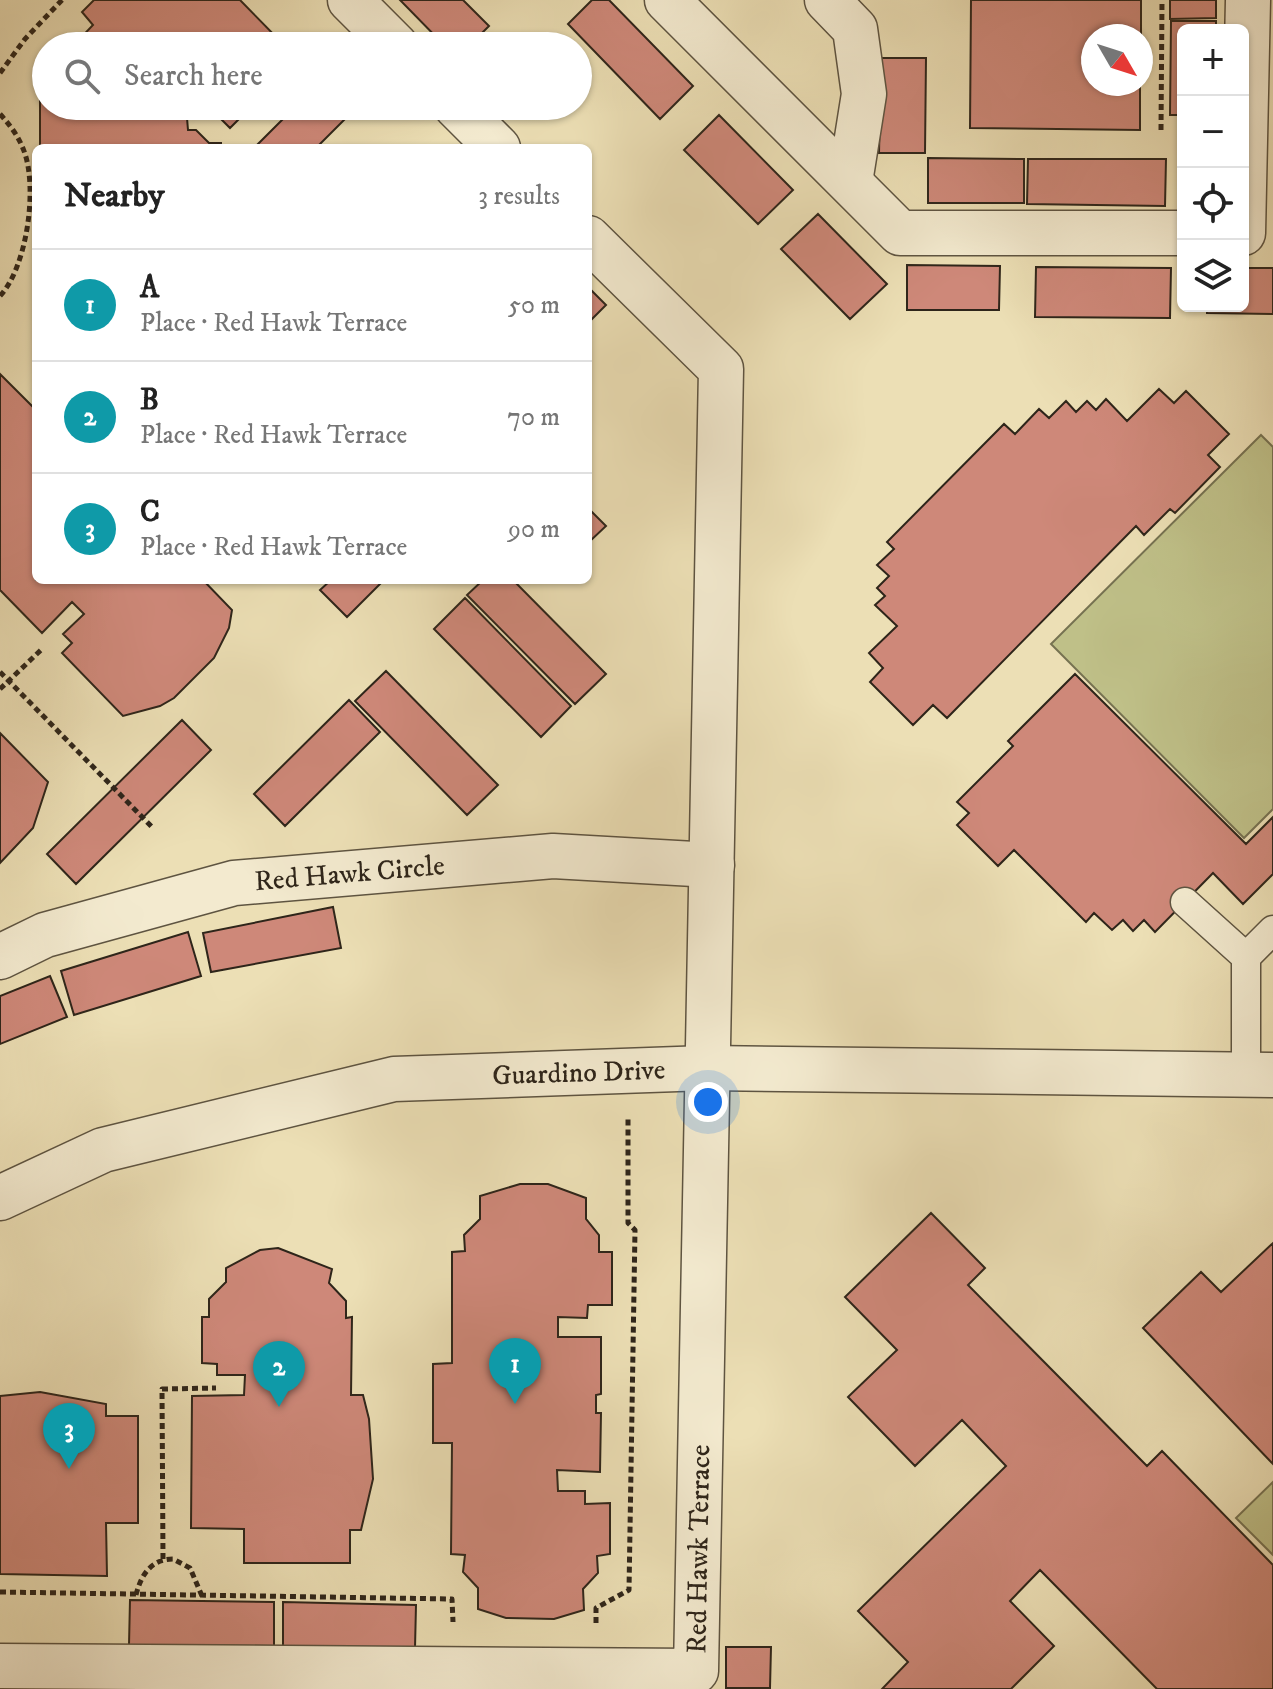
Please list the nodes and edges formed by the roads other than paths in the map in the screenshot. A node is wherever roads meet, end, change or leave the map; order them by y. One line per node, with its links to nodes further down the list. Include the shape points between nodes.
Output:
1 (350, 0): 5 (street)
2 (667, 0): 9 (street)
3 (827, 0): 9 (street, via 855,29 864,94)
4 (1248, 0): 8 (street)
5 (382, 32)
6 (470, 120): 7 (street)
7 (494, 144)
8 (1244, 168)
9 (850, 182): 10 (street, via 900,233)
10 (1177, 233)
11 (1249, 233): 12 (street)
12 (1273, 233)
13 (592, 242): 14 (street, via 721,369)
14 (712, 865): 17 (street, Red Hawk Circle, via 553,856 234,883 45,935); 19 (street)
15 (1185, 902): 18 (lane)
16 (1273, 930): 18 (lane)
17 (0, 957)
18 (1246, 957): 20 (lane)
19 (706, 1068): 20 (street, Guardino Drive); 21 (street, Guardino Drive, via 394,1079 103,1150); 22 (street, Red Hawk Terrace, via 696,1671)
20 (1260, 1075)
21 (0, 1198)
22 (0, 1666)

